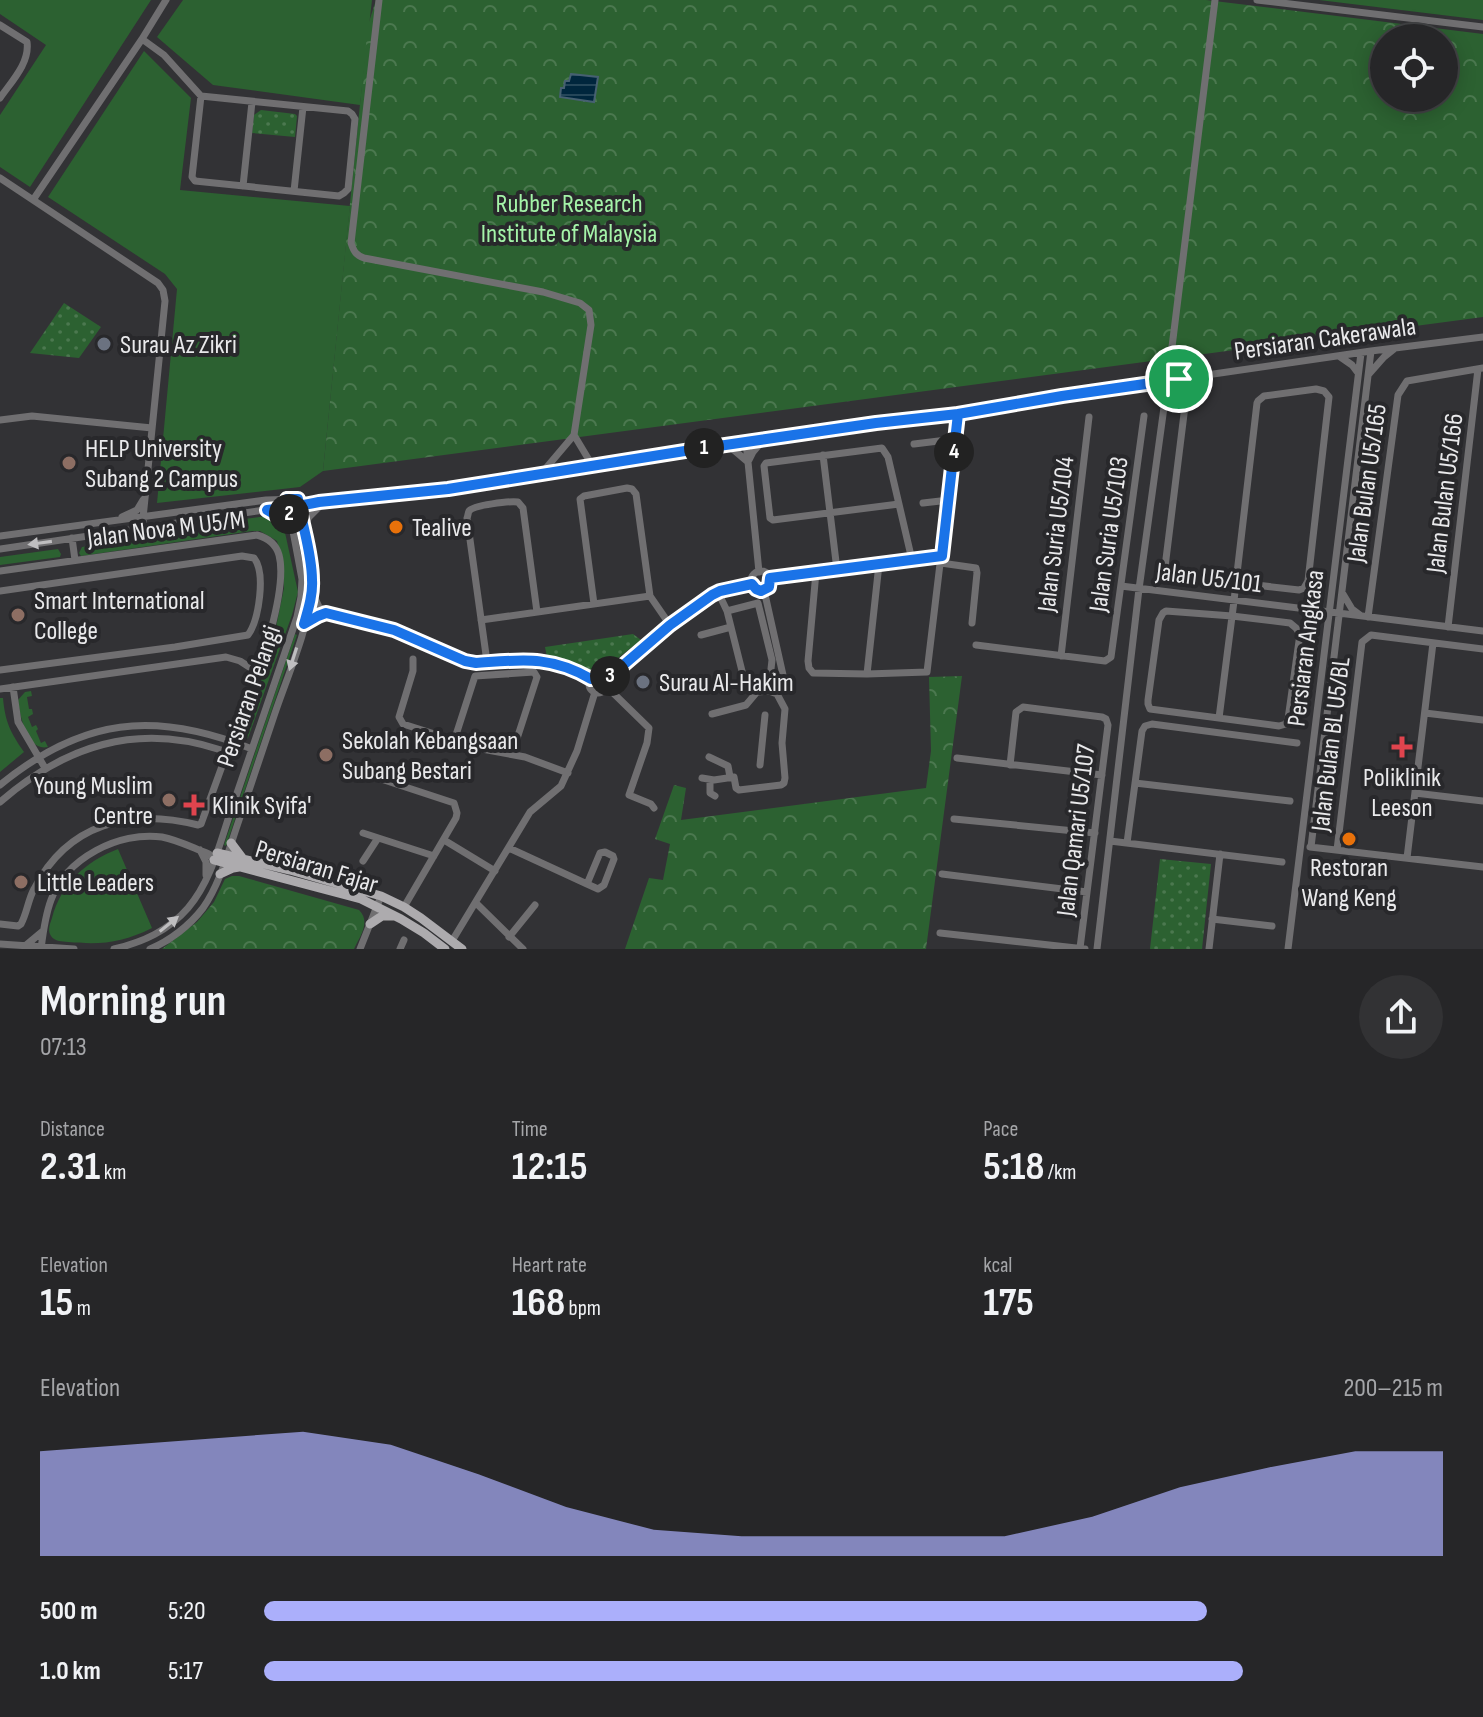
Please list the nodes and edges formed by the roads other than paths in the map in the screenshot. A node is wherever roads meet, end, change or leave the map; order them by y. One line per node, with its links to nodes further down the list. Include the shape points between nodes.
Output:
1 (166, 0): 7 (street)
2 (379, 0): 34 (street, via 353,250 364,258 543,292 585,306 591,325)
3 (1215, 0): 20 (street)
4 (1257, 0): 6 (street)
5 (0, 25): 9 (street, via 27,42 28,55)
6 (1483, 27)
7 (142, 39): 8 (street); 15 (street)
8 (201, 96): 10 (street); 13 (street, via 193,179)
9 (0, 98)
10 (252, 102): 11 (street); 13 (street)
11 (303, 107): 14 (street); 14 (street, via 348,111 355,119 354,133 344,193)
12 (0, 178): 15 (street)
13 (243, 186): 14 (street)
14 (294, 191)
15 (33, 200): 33 (street, via 163,290)
16 (1483, 337): 17 (street, Persiaran Cakerawala)
17 (1396, 348): 18 (street, Persiaran Cakerawala); 24 (street)
18 (1371, 351): 19 (street, Persiaran Cakerawala); 24 (street, Persiaran Angkasa)
19 (1361, 353): 21 (street, Persiaran Cakerawala); 23 (street, Persiaran Angkasa)
20 (1171, 355): 25 (street); 26 (street)
21 (1339, 356): 23 (street); 25 (street, Persiaran Cakerawala)
22 (1481, 368): 93 (street, Jalan Bulan U5/165, via 1407,381 1398,395); 99 (street, Jalan Bulan U5/166)
23 (1358, 373): 81 (street, Persiaran Angkasa)
24 (1368, 374): 82 (street, Persiaran Angkasa)
25 (1179, 379): 26 (street, Persiaran Cakerawala)
26 (1160, 382): 29 (street, Persiaran Cakerawala)
27 (1165, 400): 76 (street)
28 (1185, 406): 73 (street, via 1165,567 1169,575)
29 (958, 414): 35 (street, Persiaran Cakerawala); 36 (street)
30 (1144, 416): 75 (street, Jalan Suria U5/103)
31 (1089, 417): 107 (street, Jalan Suria U5/104)
32 (0, 420): 33 (street, via 32,416)
33 (152, 428): 44 (street)
34 (574, 435): 42 (street); 43 (street)
35 (764, 439): 37 (street, Persiaran Cakerawala); 41 (street)
36 (955, 439): 38 (street); 45 (street)
37 (746, 442): 39 (street, Persiaran Cakerawala); 41 (street)
38 (914, 444)
39 (728, 445): 41 (street); 42 (street, Persiaran Cakerawala)
40 (823, 455): 50 (street, via 882,448); 52 (street); 52 (street, via 766,463 763,469 773,520)
41 (748, 462): 70 (street)
42 (592, 465): 43 (street, Persiaran Cakerawala)
43 (541, 474): 47 (street, Persiaran Cakerawala)
44 (145, 495): 53 (street, via 150,509); 54 (street); 55 (street, via 137,510)
45 (949, 500): 49 (street); 65 (street)
46 (299, 502): 47 (street, Persiaran Cakerawala); 48 (street, Persiaran Cakerawala); 58 (street, Persiaran Pelangi)
47 (322, 502): 58 (street)
48 (288, 503): 51 (street, Persiaran Cakerawala); 53 (street, Persiaran Cakerawala, via 266,500); 56 (street, Persiaran Pelangi)
49 (923, 503)
50 (899, 504): 52 (street); 64 (street)
51 (267, 510): 56 (street); 57 (street, Persiaran Cakerawala)
52 (831, 512): 68 (street)
53 (168, 514): 54 (street, Persiaran Cakerawala)
54 (143, 518): 55 (street, Persiaran Cakerawala); 57 (street)
55 (112, 522): 59 (street, Persiaran Cakerawala)
56 (291, 524): 131 (street, Persiaran Pelangi, via 301,597)
57 (144, 529): 60 (street, Persiaran Cakerawala)
58 (304, 529): 79 (street, Persiaran Pelangi)
59 (0, 536)
60 (72, 538): 62 (street, Persiaran Cakerawala, one-way to 62); 63 (street)
61 (161, 548): 63 (street, Jalan Nova M U5/M); 67 (street); 112 (street, Jalan Nova M U5/M, via 257,535 275,547 279,586)
62 (0, 549)
63 (75, 560): 69 (street, Jalan Nova M U5/M)
64 (912, 560): 65 (street); 66 (street)
65 (941, 560): 95 (street, via 976,568); 113 (street, via 928,670)
66 (879, 564): 68 (street); 113 (street)
67 (164, 567): 78 (street); 108 (street, via 254,558 261,571 251,632)
68 (837, 570): 71 (street)
69 (0, 571)
70 (759, 572): 72 (street); 74 (street)
71 (816, 572): 72 (street); 113 (street, via 809,668 818,674)
72 (770, 578): 77 (street)
73 (1236, 582): 73 (street, via 1257,403 1260,398 1324,391 1329,397 1307,585 1299,590); 84 (street)
74 (752, 584): 77 (street); 80 (street)
75 (1121, 586): 76 (street, Jalan U5/101); 107 (street, Jalan Suria U5/103, via 1111,657 1105,661)
76 (1139, 589): 84 (street, Jalan U5/101); 158 (street)
77 (764, 590): 120 (street, via 783,675)
78 (0, 591)
79 (312, 591): 90 (street); 96 (street, Persiaran Pelangi)
80 (722, 591): 86 (street); 97 (street)
81 (1332, 593): 87 (street, via 1327,604); 89 (street, Persiaran Angkasa)
82 (1343, 594): 91 (street, Persiaran Angkasa); 93 (street)
83 (650, 596): 85 (street); 85 (street, via 636,494 627,488 580,499); 97 (street)
84 (1234, 601): 87 (street, Jalan U5/101); 92 (street)
85 (594, 604): 88 (street)
86 (731, 610): 98 (street); 98 (street, via 758,603 772,660 770,678 745,683)
87 (1314, 610): 89 (street, Jalan U5/101); 100 (street)
88 (537, 612): 94 (street); 94 (street, via 523,508 511,501 473,508 468,515)
89 (1329, 612): 91 (street, Jalan U5/101); 100 (street, Persiaran Angkasa)
90 (326, 613): 96 (street); 110 (street, via 394,630 465,661)
91 (1340, 614): 93 (street, Jalan U5/101); 101 (street, Persiaran Angkasa)
92 (1232, 616): 124 (street); 124 (street, via 1290,623 1300,634 1286,724); 124 (street, via 1166,611 1159,620 1148,707)
93 (1365, 617): 99 (street, Jalan U5/101); 101 (street, via 1350,620)
94 (481, 620): 110 (street)
95 (972, 623)
96 (304, 624): 159 (street, Persiaran Pelangi, one-way to 159)
97 (670, 625): 116 (street)
98 (731, 627): 103 (street)
99 (1448, 627): 102 (street, Jalan U5/101)
100 (1327, 629): 161 (street, Persiaran Angkasa)
101 (1339, 631): 162 (street, Persiaran Angkasa)
102 (1483, 631)
103 (701, 635)
104 (1433, 643): 106 (street); 121 (street); 166 (street, Jalan Bulan BL U5/BL, via 1371,635 1362,642)
105 (976, 645): 107 (street)
106 (1483, 649)
107 (1061, 656)
108 (87, 658): 111 (street); 114 (street)
109 (413, 659): 126 (street, via 399,720)
110 (487, 662): 115 (street, via 544,661)
111 (0, 670)
112 (257, 672): 114 (street, via 226,657); 128 (street, Jalan Nova M U5/M)
113 (867, 674)
114 (90, 677): 117 (street)
115 (591, 679): 116 (street, via 598,675); 119 (street)
116 (607, 684): 119 (street, via 603,692); 150 (street, via 649,728 629,795)
117 (13, 687): 118 (street); 133 (street, via 18,722)
118 (0, 689)
119 (595, 692): 139 (street)
120 (777, 694): 122 (street, via 757,692 746,705); 129 (street, via 785,709)
121 (1425, 713): 125 (street); 145 (street)
122 (712, 714)
123 (765, 715): 127 (street)
124 (1219, 718)
125 (1483, 720)
126 (454, 741): 132 (street); 132 (street, via 475,676 536,673)
127 (762, 741): 129 (street); 136 (street)
128 (234, 742): 131 (street); 133 (street, via 132,725 83,735)
129 (782, 743): 141 (street, via 781,785 739,790)
130 (1297, 743): 143 (street, via 1149,724 1142,731)
131 (252, 749): 156 (street, Persiaran Pelangi)
132 (512, 754): 139 (street)
133 (38, 757): 138 (street); 144 (street)
134 (709, 757): 141 (street, via 728,766)
135 (957, 758): 137 (street)
136 (760, 765)
137 (1010, 765): 140 (street); 140 (street, Jalan Qamari U5/107, via 1016,712 1023,707 1106,719)
138 (45, 768): 149 (street); 152 (street, via 81,751 132,739 182,740 221,750 225,758 201,824 136,818)
139 (568, 773): 163 (street, via 561,786 530,812)
140 (1102, 775): 154 (street, Jalan Qamari U5/107)
141 (730, 777): 146 (street, via 706,779)
142 (378, 778): 157 (street, via 454,803 456,818)
143 (1135, 783): 147 (street); 160 (street)
144 (0, 785)
145 (1415, 793): 148 (street); 170 (street)
146 (715, 796)
147 (1290, 801)
148 (1483, 801)
149 (0, 802)
150 (654, 808)
151 (954, 819): 154 (street)
152 (87, 833): 164 (street); 188 (street, via 47,868 21,924)
153 (363, 833): 155 (street)
154 (1095, 833): 180 (street, Jalan Qamari U5/107)
155 (378, 838): 168 (street); 171 (street)
156 (220, 840): 165 (street); 169 (street, Persiaran Pelangi)
157 (444, 840): 168 (street); 175 (street)
158 (1110, 841): 160 (street); 209 (street)
159 (231, 843): 169 (street, Persiaran Pelangi); 173 (main road)
160 (1127, 843): 167 (street)
161 (1300, 845): 162 (street); 211 (street, Persiaran Angkasa)
162 (1311, 847): 166 (street)
163 (509, 848): 175 (street); 179 (street)
164 (96, 850): 165 (street, via 145,836); 191 (street, via 63,879 50,901)
165 (200, 850): 169 (street); 178 (street)
166 (1337, 850): 170 (street)
167 (1220, 854): 172 (street); 187 (street)
168 (434, 856): 185 (street)
169 (218, 857): 173 (main road); 176 (street, Persiaran Pelangi); 178 (street, Persiaran Pelangi)
170 (1407, 858): 174 (street)
171 (363, 861)
172 (1282, 862)
173 (243, 863): 176 (main road); 181 (main road, Persiaran Fajar); 182 (main road, via 288,869)
174 (1483, 867)
175 (495, 871): 183 (street)
176 (220, 874): 202 (street, Persiaran Pelangi, via 201,910 171,938)
177 (942, 874): 180 (street)
178 (207, 877): 201 (street, Persiaran Pelangi, one-way to 178, via 164,929 188,907)
179 (587, 884): 179 (street, via 603,887 613,856 600,853)
180 (1087, 892): 208 (street, Jalan Qamari U5/107)
181 (361, 899): 182 (main road, Persiaran Fajar); 189 (main road)
182 (379, 901): 185 (main road); 186 (main road, Persiaran Fajar); 189 (street)
183 (476, 903): 193 (street); 195 (street)
184 (535, 905): 193 (street)
185 (404, 907): 195 (main road)
186 (397, 917): 189 (main road, via 382,916); 205 (main road, Persiaran Fajar)
187 (1212, 919): 190 (street); 210 (street)
188 (0, 924)
189 (370, 924): 203 (street)
190 (1272, 926)
191 (43, 931): 197 (street); 198 (street); 199 (street)
192 (940, 933): 208 (street, Jalan Qamari U5/107)
193 (509, 937): 207 (street)
194 (404, 940): 204 (street)
195 (452, 941): 206 (main road)
196 (0, 944): 197 (street)
197 (25, 946): 198 (street)
198 (41, 948): 199 (street)
199 (59, 948): 200 (street)
200 (74, 949)
201 (114, 949)
202 (150, 949)
203 (360, 949)
204 (400, 949)
205 (445, 949)
206 (462, 949)
207 (523, 949)
208 (1082, 949)
209 (1097, 949)
210 (1209, 949)
211 (1288, 949)

